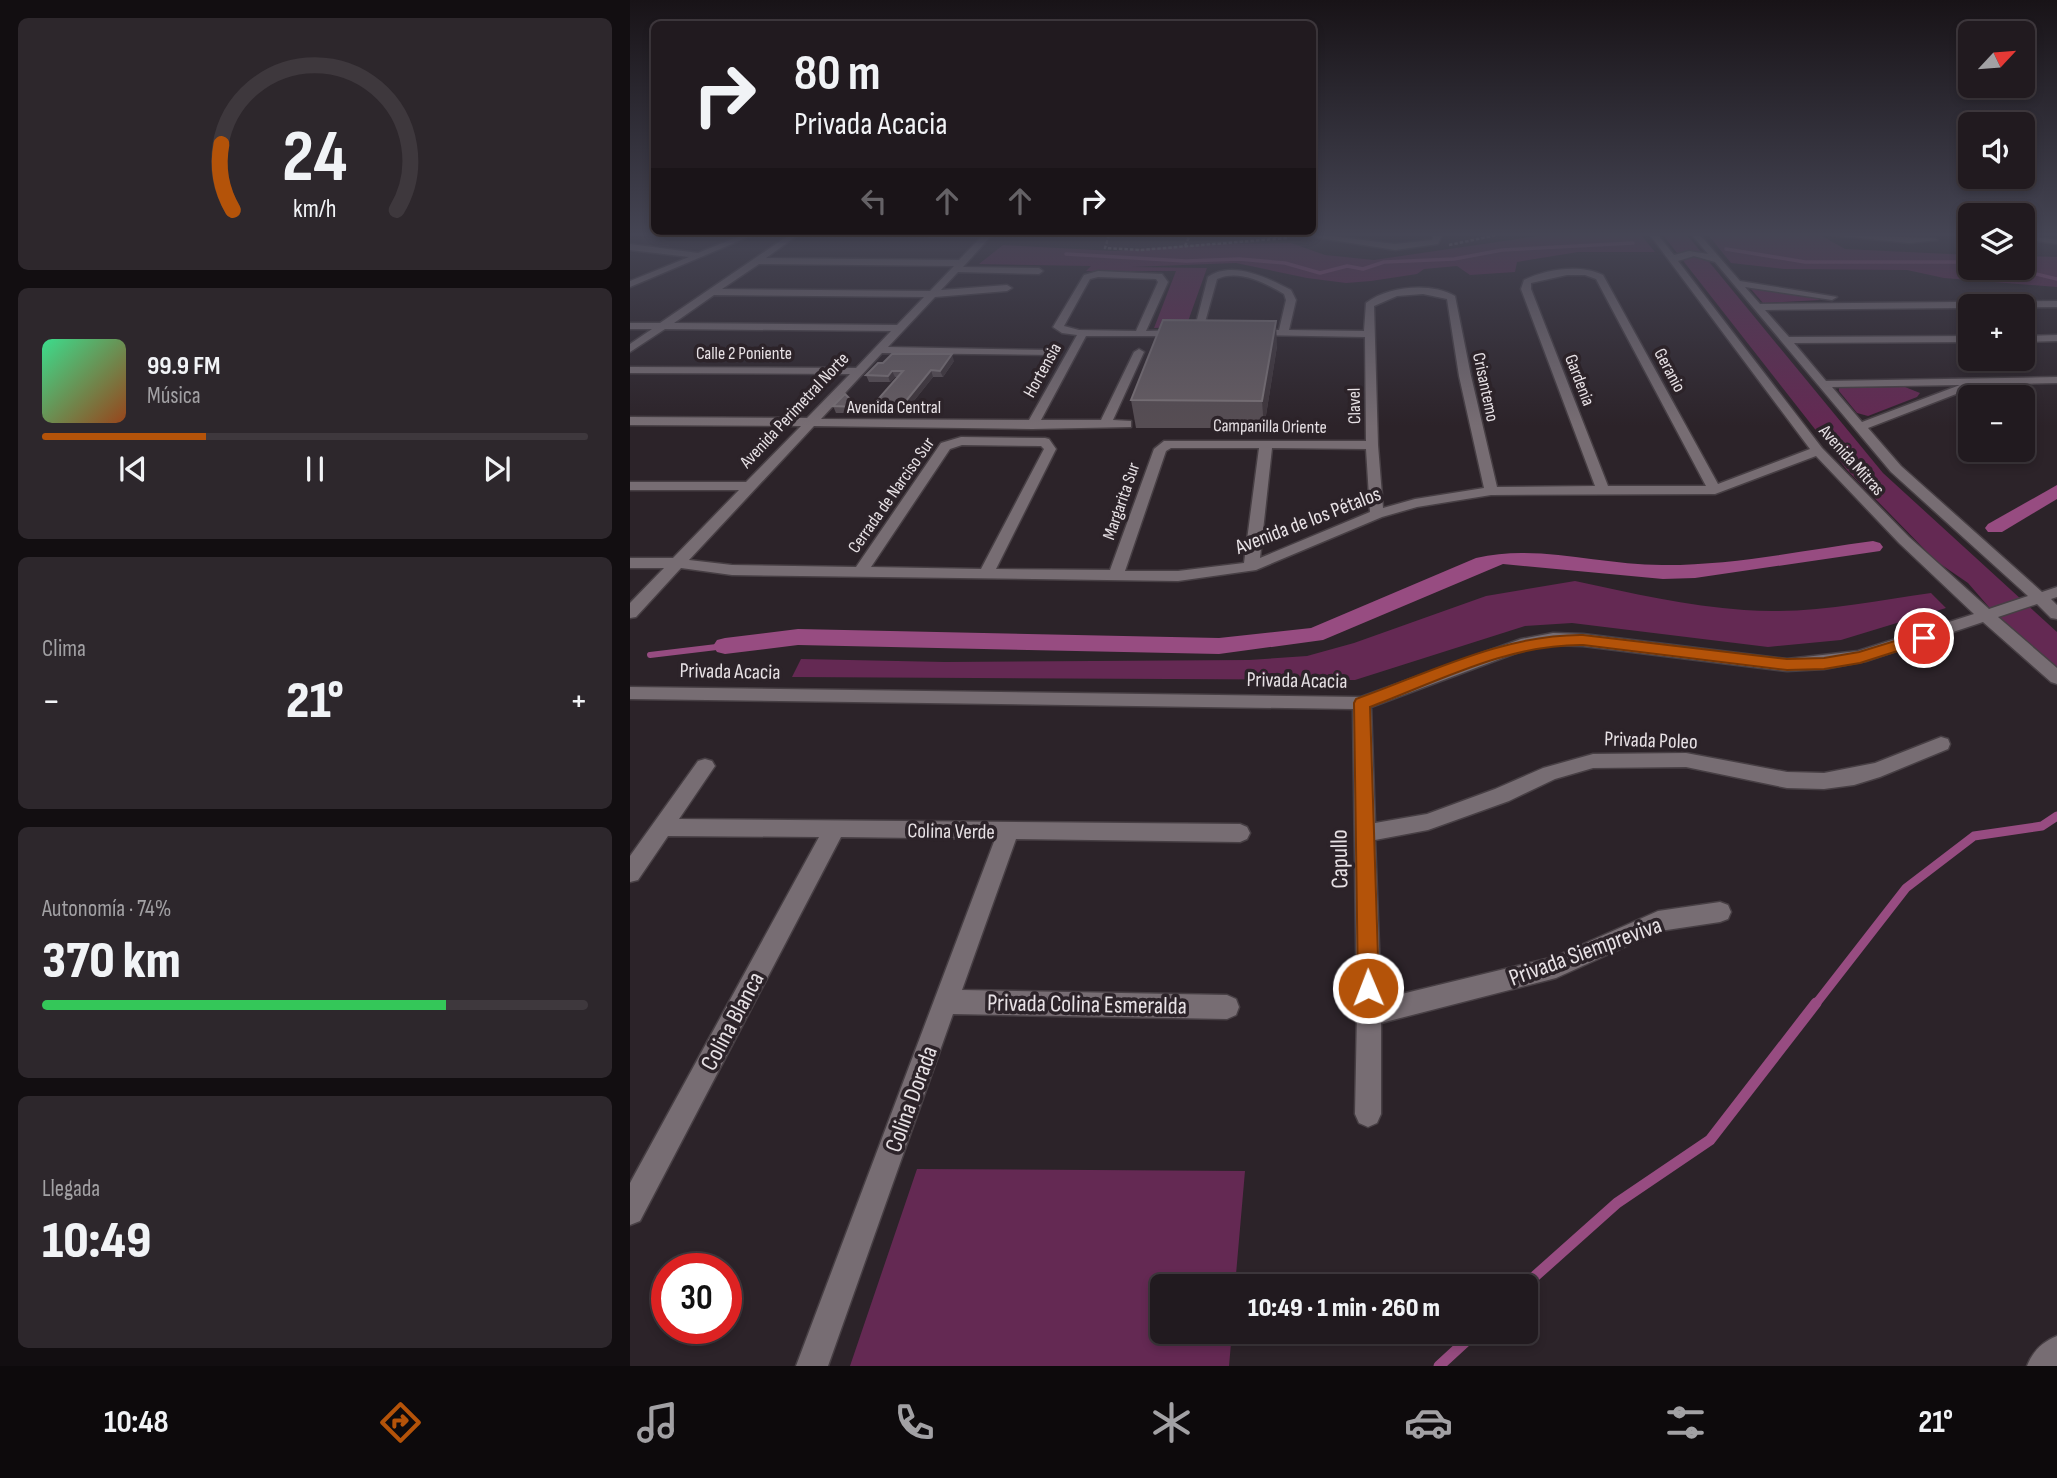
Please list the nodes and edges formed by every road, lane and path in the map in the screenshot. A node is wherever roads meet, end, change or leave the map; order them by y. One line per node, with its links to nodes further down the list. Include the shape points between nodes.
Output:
1 (702, 299): 19 (street)
2 (926, 299): 20 (street, Avenida Perimetral Norte)
3 (1074, 299): 23 (street, via 1058,327)
4 (1155, 299): 21 (street)
5 (1207, 299): 22 (street)
6 (1291, 299): 26 (street)
7 (1378, 299): 14 (street, Crisantemo)
8 (1452, 299): 54 (street, Crisantemo)
9 (1530, 299): 55 (street, Gardenia)
10 (1612, 299): 53 (street, Geranio)
11 (1702, 299): 50 (street, Avenida Mitras)
12 (1750, 299): 17 (street, Avenida Mitras)
13 (1840, 299): 16 (street)
14 (1374, 300): 27 (street, Clavel, via 1369,305)
15 (2057, 304): 16 (street)
16 (1887, 306): 17 (street)
17 (1757, 307): 31 (street, Avenida Mitras)
18 (630, 326): 19 (street)
19 (661, 328): 20 (street); 32 (street)
20 (898, 328): 33 (street, Avenida Perimetral Norte)
21 (1140, 332): 22 (street); 23 (street)
22 (1197, 332): 24 (street)
23 (1083, 333): 45 (street, Hortensia)
24 (1209, 333)
25 (1246, 333): 26 (street)
26 (1283, 333): 27 (street)
27 (1370, 334): 49 (street, Clavel)
28 (2057, 338): 30 (street)
29 (1958, 339): 31 (street)
30 (2035, 339)
31 (1786, 340): 40 (street, Avenida Mitras)
32 (630, 349)
33 (877, 350): 35 (street); 37 (street, Avenida Perimetral Norte)
34 (1139, 352): 43 (street)
35 (1049, 353)
36 (630, 370): 37 (street, Calle 2 Poniente)
37 (858, 371): 42 (street, Avenida Perimetral Norte)
38 (2057, 380): 39 (street)
39 (1978, 382): 40 (street); 46 (street)
40 (1824, 384): 46 (street, Avenida Mitras)
41 (630, 421): 42 (street, Avenida Central)
42 (809, 424): 45 (street, Avenida Central); 52 (street, Avenida Perimetral Norte)
43 (1105, 424): 44 (street, Avenida Central); 45 (street, Avenida Central)
44 (1127, 424)
45 (1032, 425)
46 (1860, 427): 64 (street, Avenida Mitras, via 1906,478)
47 (1168, 444): 48 (street, Campanilla Oriente); 62 (street, Margarita Sur, via 1160,449)
48 (1266, 444): 49 (street, Campanilla Oriente); 59 (street)
49 (1372, 445): 56 (street, Clavel)
50 (1818, 451): 53 (street, Avenida de los Pétalos); 67 (street, Avenida Mitras, via 1890,527)
51 (630, 485): 52 (street)
52 (748, 486): 58 (street, Avenida Perimetral Norte)
53 (1714, 490): 55 (street, Avenida de los Pétalos)
54 (1491, 491): 55 (street, Avenida de los Pétalos); 56 (street, Avenida de los Pétalos)
55 (1603, 491)
56 (1377, 513): 59 (street, Avenida de los Pétalos)
57 (630, 563): 58 (street, Avenida de los Pétalos)
58 (679, 563): 60 (street, Avenida de los Pétalos, via 732,570); 65 (street, Avenida Perimetral Norte)
59 (1251, 567): 62 (street, Avenida de los Pétalos, via 1178,576)
60 (861, 571): 61 (street, Avenida de los Pétalos); 61 (street, Cerrada de Narciso Sur, via 945,446 954,442 1045,442 1050,449)
61 (986, 573): 62 (street, Avenida de los Pétalos)
62 (1116, 575)
63 (2057, 592): 64 (street, Privada Acacia)
64 (2039, 598): 66 (street, Avenida Mitras); 67 (street, Privada Acacia)
65 (630, 613)
66 (2057, 614)
67 (1987, 617): 68 (street, Avenida Mitras); 70 (street, Privada Acacia, via 1860,657 1824,663 1787,664 1553,639 1521,645)
68 (2057, 678)
69 (630, 693): 70 (street, Privada Acacia)
70 (1362, 703): 77 (street, Capullo)
71 (1941, 744): 77 (street, Privada Poleo, via 1880,769 1824,781 1787,780 1686,760 1593,761 1428,822)
72 (705, 766): 73 (street)
73 (663, 827): 74 (street, Colina Verde); 78 (street)
74 (834, 830): 75 (street, Colina Verde); 84 (street, Colina Blanca)
75 (1007, 832): 76 (street, Colina Verde); 80 (street, Colina Dorada)
76 (1240, 833)
77 (1364, 833): 82 (street, Capullo)
78 (630, 873)
79 (1720, 912): 82 (street, Privada Siempreviva, via 1658,921 1556,967)
80 (946, 1002): 81 (street, Privada Colina Esmeralda); 86 (street, Colina Dorada)
81 (1227, 1007)
82 (1369, 1014): 83 (street, Capullo)
83 (1368, 1114)
84 (630, 1211)
85 (2057, 1352): 87 (street)
86 (812, 1366)
87 (2043, 1366)

